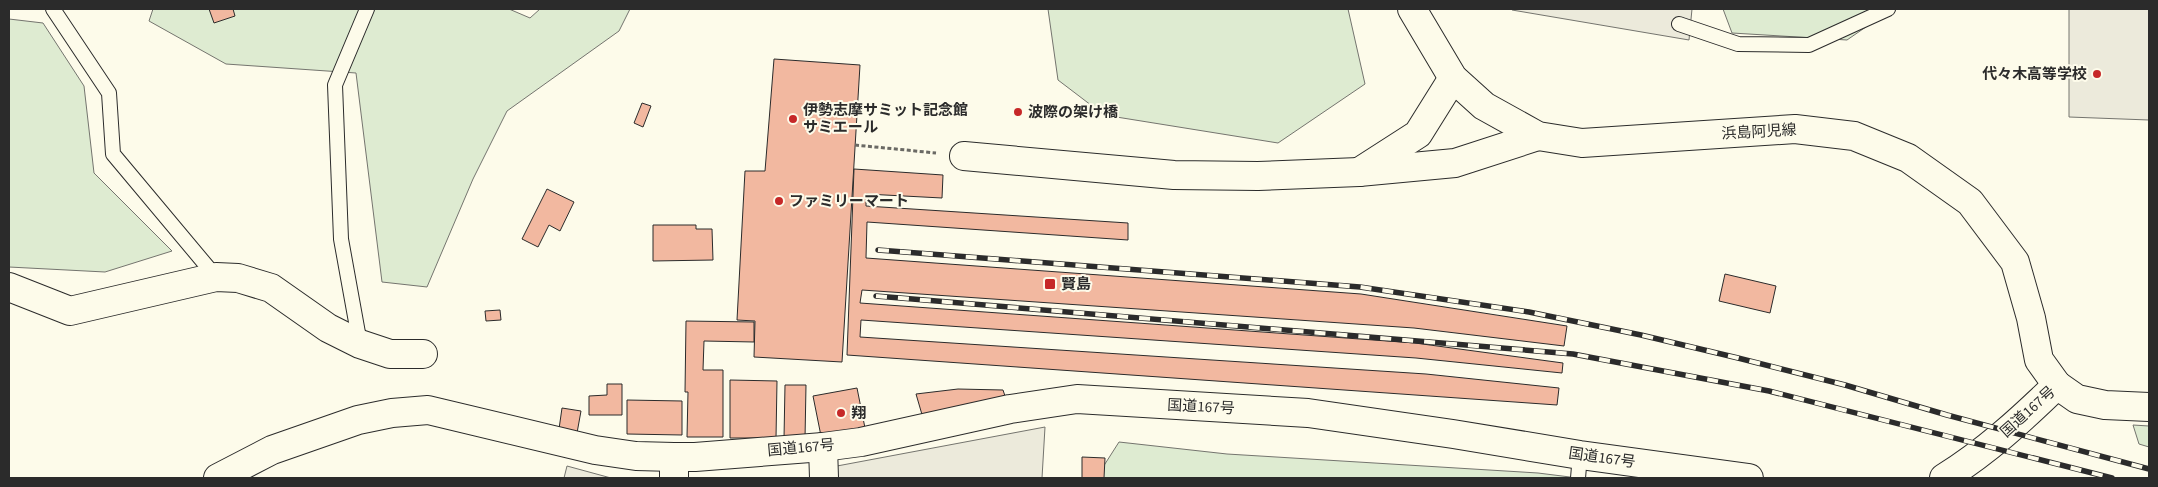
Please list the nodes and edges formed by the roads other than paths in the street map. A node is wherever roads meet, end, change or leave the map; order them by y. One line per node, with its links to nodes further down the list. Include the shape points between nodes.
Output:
1 (53, 9): 10 (lane, via 109,94 113,154)
2 (366, 9): 12 (lane, via 335,85 341,239)
3 (1412, 9): 6 (main road, 浜島阿児線)
4 (1888, 9): 5 (lane, via 1809,45 1738,44)
5 (1679, 24)
6 (1453, 78): 7 (main road, 浜島阿児線, via 1484,106); 9 (main road, via 1418,134)
7 (1538, 136): 9 (main road, via 1456,162); 14 (main road, 浜島阿児線, via 1582,143 1795,129 1854,136 1908,158 1970,202 2015,262 2032,318 2039,360)
8 (964, 156): 9 (main road, via 1174,175)
9 (1359, 172)
10 (216, 277): 11 (main road, via 70,311); 12 (main road, via 238,278 271,288 328,328)
11 (9, 287)
12 (360, 344): 13 (main road, via 390,354)
13 (423, 354)
14 (2057, 384): 15 (main road, 国道167号, via 2077,399 2105,405); 22 (main road, 国道167号, via 1970,462)
15 (2149, 407)
16 (823, 447): 17 (main road, 国道167号, via 1076,399 1308,413 1453,434); 18 (main road, 国道167号); 20 (main road)
17 (1579, 467): 21 (main road, 国道167号)
18 (674, 468): 19 (main road, 国道167号, via 636,456 595,450 428,410 358,420 272,450)
19 (218, 478)
20 (824, 478)
21 (1750, 478)
22 (1944, 478)

